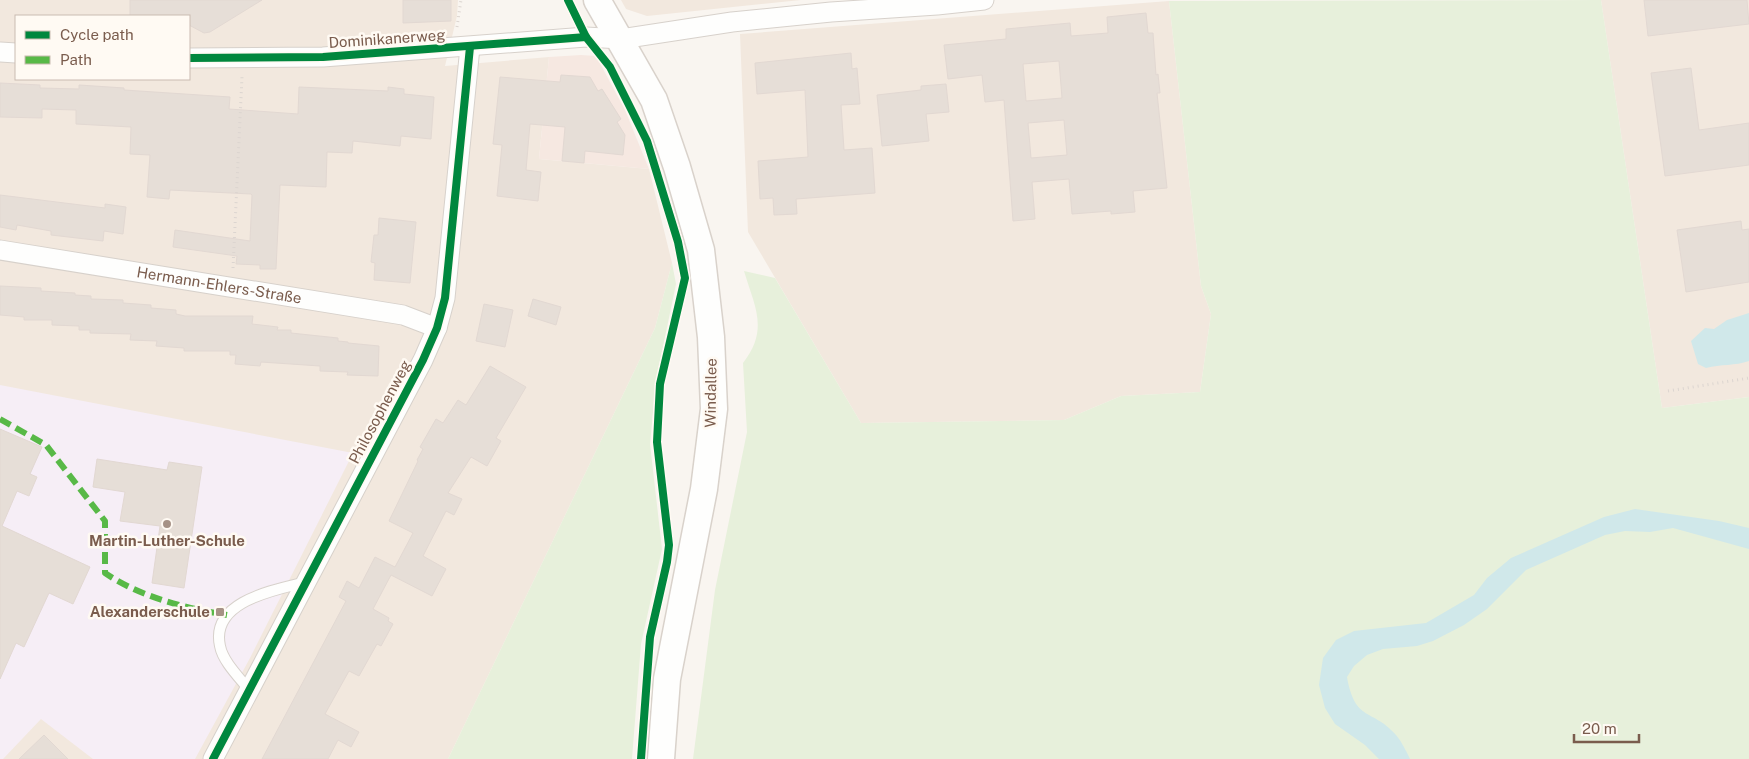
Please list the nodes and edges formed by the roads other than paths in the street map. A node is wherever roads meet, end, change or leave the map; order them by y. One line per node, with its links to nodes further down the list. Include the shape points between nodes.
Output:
1 (597, 0): 4 (main road, Windallee)
2 (984, 0): 3 (street, Dominikanerweg)
3 (937, 3): 4 (street, Dominikanerweg, via 732,22)
4 (621, 39): 5 (street, Dominikanerweg, via 586,37); 14 (main road, Windallee, via 654,100 677,167 700,250 711,337 714,408 704,489 667,679)
5 (462, 48): 8 (street, Dominikanerweg, via 323,57); 10 (street, Philosophenweg, via 445,298)
6 (0, 52): 7 (street)
7 (15, 53)
8 (190, 58)
9 (0, 250): 10 (street, Hermann-Ehlers-Straße, via 403,315)
10 (436, 328): 11 (street, Philosophenweg, via 423,360)
11 (306, 582): 12 (street, Philosophenweg); 12 (lane, via 241,602 227,615 220,632 220,646)
12 (250, 691): 13 (street, Philosophenweg)
13 (213, 759)
14 (661, 759)

